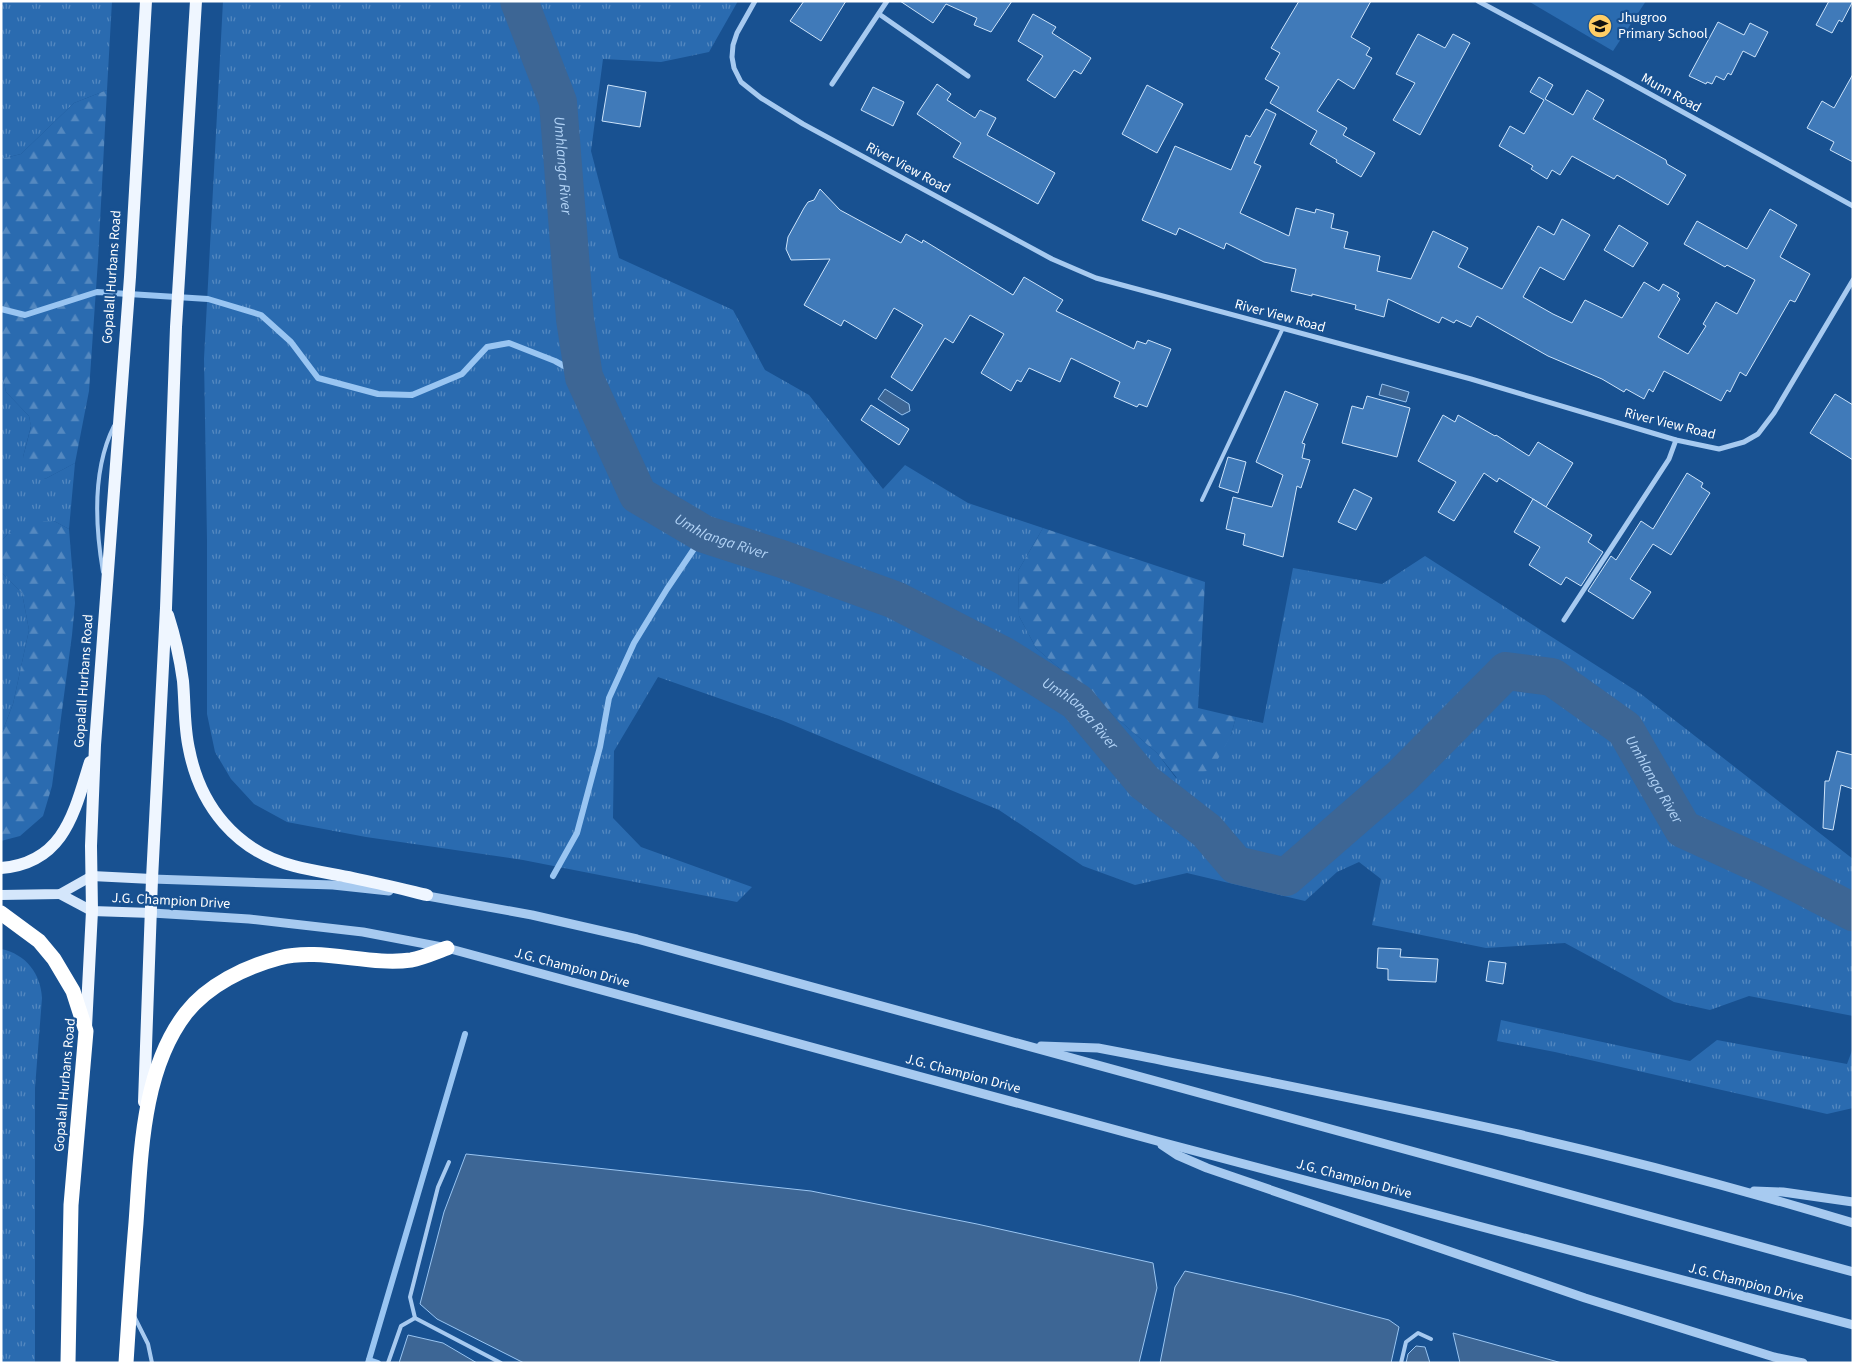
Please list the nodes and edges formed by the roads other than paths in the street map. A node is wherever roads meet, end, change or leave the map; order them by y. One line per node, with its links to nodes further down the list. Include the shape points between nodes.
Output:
1 (146, 1): 16 (main road, Gopalall Hurbans Road, via 130,277)
2 (196, 1): 14 (main road, via 176,327)
3 (755, 1): 11 (street, River View Road, via 736,33 732,57 741,82 761,98 803,124 1081,272)
4 (887, 1): 6 (street)
5 (1478, 1): 9 (street, Munn Road)
6 (879, 14): 7 (street); 8 (street)
7 (968, 76)
8 (832, 84)
9 (1853, 206)
10 (1853, 280): 12 (street, River View Road, via 1774,413 1758,434 1719,449)
11 (1283, 328): 12 (street, River View Road); 13 (lane)
12 (1676, 440): 15 (street, via 1669,459)
13 (1202, 500)
14 (166, 608): 19 (main road); 22 (main road, via 180,662 186,732 194,772 202,792 227,828 266,855 293,866)
15 (1564, 620)
16 (95, 745): 17 (main road, via 76,807 58,841 36,858); 18 (main road, Gopalall Hurbans Road)
17 (1, 868)
18 (92, 876): 19 (main road, J.G. Champion Drive); 20 (main road, J.G. Champion Drive); 23 (main road, Gopalall Hurbans Road)
19 (152, 879): 22 (street, J.G. Champion Drive, via 333,885); 24 (main road)
20 (60, 894): 21 (main road, J.G. Champion Drive); 23 (main road, J.G. Champion Drive)
21 (1, 895)
22 (427, 895): 28 (street, J.G. Champion Drive, via 637,939)
23 (92, 910): 24 (main road, J.G. Champion Drive); 27 (main road, Gopalall Hurbans Road)
24 (152, 913): 26 (street, J.G. Champion Drive, via 363,932); 29 (main road)
25 (1, 914): 27 (highway, via 38,941 54,959 73,991)
26 (447, 948): 29 (highway, via 412,960 300,955 280,958 251,967 213,987 187,1012 171,1037 159,1064); 30 (street, J.G. Champion Drive)
27 (86, 1031): 41 (highway, Gopalall Hurbans Road, via 71,1205)
28 (1028, 1046): 32 (street, via 1098,1048 1140,1056 1512,1133); 35 (street, J.G. Champion Drive)
29 (142, 1130): 36 (highway)
30 (1157, 1141): 38 (street, J.G. Champion Drive); 40 (street, via 1177,1155 1207,1168 1300,1201 1594,1301)
31 (449, 1162): 37 (lane, via 438,1187 410,1297)
32 (1734, 1189): 33 (street); 34 (street)
33 (1853, 1202)
34 (1853, 1223)
35 (1853, 1272)
36 (129, 1308): 42 (highway); 43 (lane, via 148,1344)
37 (415, 1318): 44 (lane, via 401,1326); 45 (lane)
38 (1853, 1325)
39 (1432, 1339): 46 (lane, via 1418,1333 1406,1342)
40 (1774, 1357): 47 (street); 48 (street)
41 (68, 1363)
42 (126, 1363)
43 (152, 1363)
44 (388, 1363)
45 (501, 1363)
46 (1401, 1363)
47 (1789, 1363)
48 (1803, 1363)

